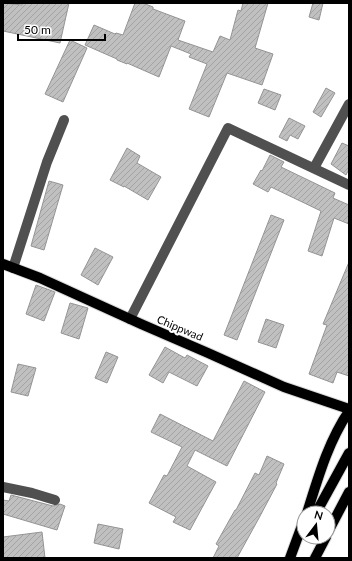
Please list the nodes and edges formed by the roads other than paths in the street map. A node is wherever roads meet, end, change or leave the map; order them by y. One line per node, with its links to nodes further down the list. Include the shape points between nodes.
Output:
1 (349, 104): 3 (street)
2 (64, 120): 6 (street, via 47,162)
3 (314, 168): 4 (street); 7 (street, via 228,128)
4 (349, 184)
5 (3, 264): 6 (main road, Chippwad)
6 (13, 268): 7 (main road, Chippwad)
7 (130, 320): 8 (main road, Chippwad, via 284,388)
8 (349, 410): 13 (main road, via 327,453)
9 (349, 453): 14 (main road)
10 (3, 487): 12 (street)
11 (349, 492): 15 (main road)
12 (55, 500)
13 (310, 505)
14 (320, 505)
15 (336, 517)
16 (296, 543): 19 (main road)
17 (298, 545): 19 (main road)
18 (321, 545): 20 (main road)
19 (291, 558)
20 (314, 558)

